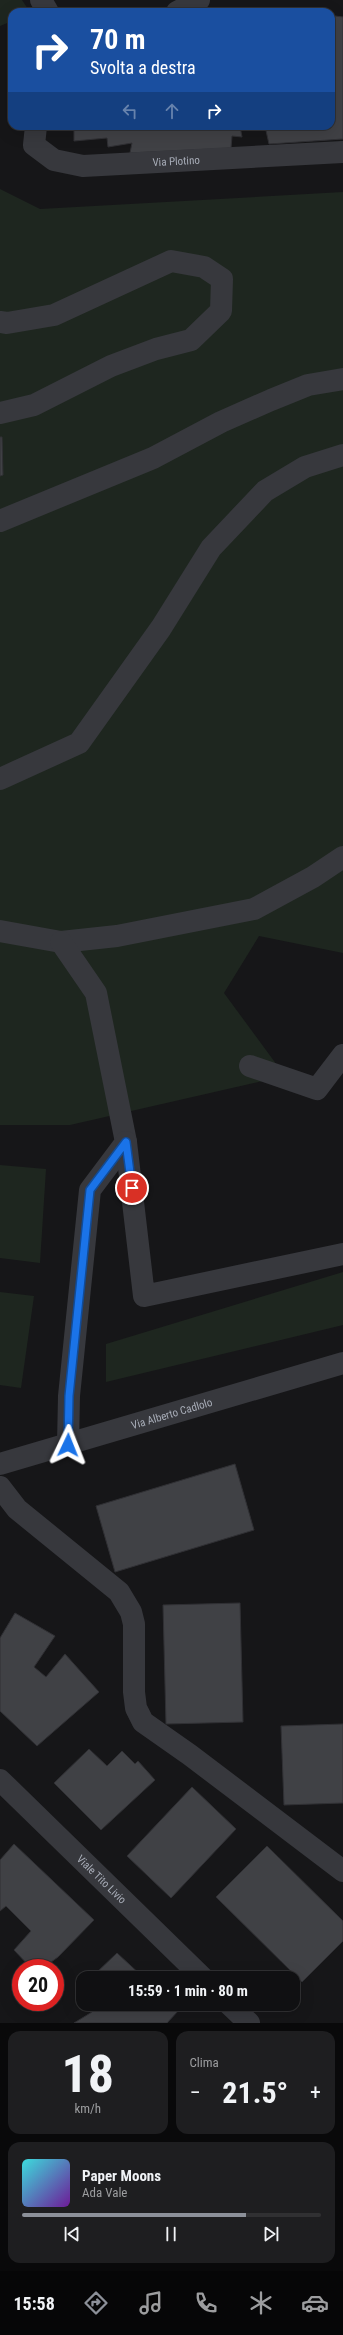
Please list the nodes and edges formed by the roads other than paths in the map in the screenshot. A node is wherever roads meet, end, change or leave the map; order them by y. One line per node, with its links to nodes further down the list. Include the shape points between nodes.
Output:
1 (199, 0): 2 (street)
2 (184, 8)
3 (36, 130): 4 (street, Via Plotino, via 34,145 54,160 83,166)
4 (343, 152)
5 (0, 322): 7 (street, via 54,315 171,261 204,267 222,280 221,311 191,340 117,363 34,405)
6 (343, 379): 9 (street, via 308,386 271,400 221,422 153,458)
7 (0, 413)
8 (343, 455): 10 (street, via 305,467 265,491 211,548 162,628 79,744)
9 (0, 521)
10 (0, 779)
11 (343, 857): 13 (street, via 313,877 254,909 117,936)
12 (0, 931): 13 (street)
13 (61, 942): 16 (street, via 96,993)
14 (343, 1055): 15 (street, via 317,1089)
15 (250, 1066)
16 (126, 1142): 17 (street, via 144,1296); 19 (street, via 90,1190 69,1396)
17 (343, 1254)
18 (343, 1363): 19 (street, Via Alberto Cadlolo)
19 (68, 1445): 20 (street, Via Alberto Cadlolo)
20 (0, 1464)
21 (0, 1487): 23 (street, via 16,1509 114,1588 126,1601 134,1624 136,1708 143,1722)
22 (0, 1780): 24 (street, Viale Tito Livio)
23 (343, 1871)
24 (196, 1971)
25 (236, 2011): 26 (street)
26 (249, 2023)

